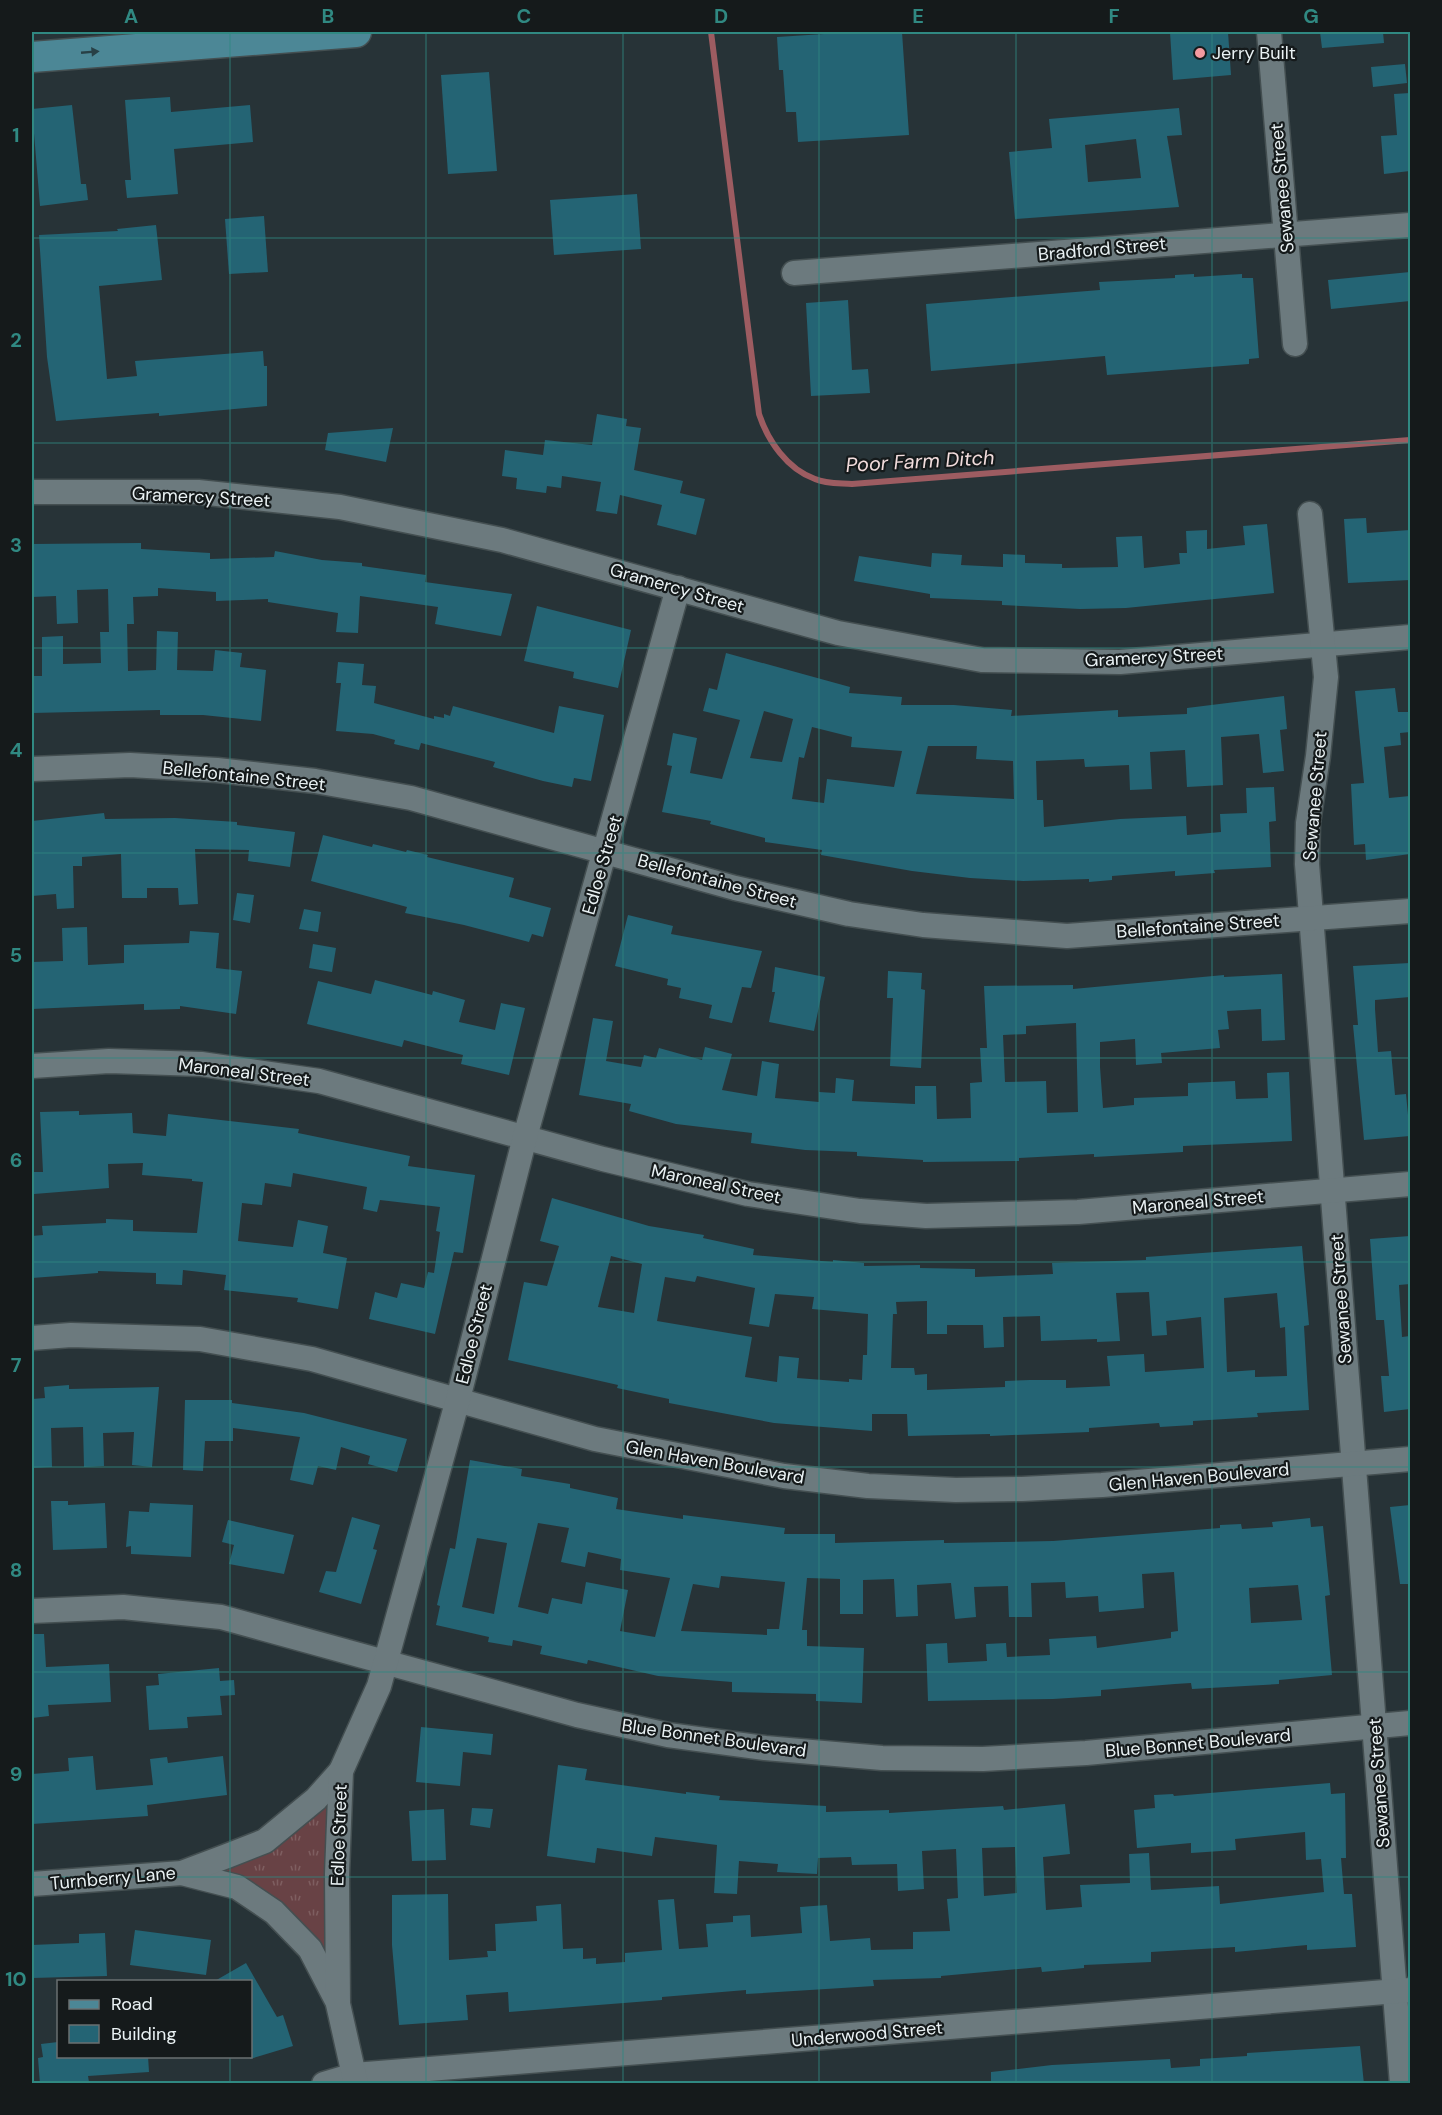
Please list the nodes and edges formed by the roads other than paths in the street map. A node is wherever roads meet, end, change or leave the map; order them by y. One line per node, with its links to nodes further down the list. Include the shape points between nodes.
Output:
1 (356, 32): 3 (main road)
2 (1269, 32): 6 (street, Sewanee Street)
3 (295, 34): 4 (main road, one-way to 3)
4 (32, 57)
5 (1410, 225): 6 (street, Bradford Street)
6 (1286, 234): 7 (street, Bradford Street); 8 (street, Sewanee Street)
7 (794, 273)
8 (1295, 344)
9 (32, 492): 11 (street, Gramercy Street, via 198,492 340,507 502,540)
10 (1310, 514): 13 (street, Sewanee Street)
11 (678, 588): 13 (street, Gramercy Street, via 838,633 982,660 1120,662); 15 (street, Edloe Street)
12 (1410, 637): 13 (street, Gramercy Street)
13 (1323, 644): 17 (street, Sewanee Street, via 1326,677 1308,823)
14 (32, 769): 15 (street, Bellefontaine Street, via 130,765 315,781 411,798)
15 (606, 852): 17 (street, Bellefontaine Street, via 735,888 849,914 923,925 1067,936); 19 (street, Edloe Street)
16 (1410, 911): 17 (street, Bellefontaine Street)
17 (1312, 918): 21 (street, Sewanee Street)
18 (32, 1066): 19 (street, Maroneal Street, via 109,1061 201,1064 319,1081)
19 (525, 1137): 21 (street, Maroneal Street, via 748,1194 860,1211 926,1216 1078,1212); 23 (street, Edloe Street)
20 (1410, 1184): 21 (street, Maroneal Street)
21 (1333, 1190): 25 (street, Sewanee Street)
22 (32, 1338): 23 (street, Glen Haven Boulevard, via 71,1335 200,1339 312,1359)
23 (458, 1399): 25 (street, Glen Haven Boulevard, via 594,1439 774,1474 868,1486 1022,1489); 27 (street, Edloe Street)
24 (1410, 1459): 25 (street, Glen Haven Boulevard)
25 (1354, 1464): 29 (street, Sewanee Street)
26 (32, 1611): 27 (street, Blue Bonnet Boulevard, via 123,1607 211,1616)
27 (385, 1663): 29 (street, Blue Bonnet Boulevard, via 577,1715 668,1735 882,1758 1086,1753); 30 (street, Edloe Street)
28 (1410, 1723): 29 (street, Blue Bonnet Boulevard)
29 (1374, 1727): 33 (street, Sewanee Street)
30 (341, 1771): 31 (street, Turnberry Lane, via 316,1799 265,1841); 34 (street, Edloe Street)
31 (182, 1873): 32 (street, Turnberry Lane); 34 (street, via 237,1887 274,1912 310,1949)
32 (32, 1884)
33 (1403, 1991): 35 (street, Underwood Street); 37 (street, Sewanee Street)
34 (338, 2004): 35 (street, Edloe Street)
35 (355, 2079): 36 (street, Underwood Street)
36 (324, 2084)
37 (1402, 2084)

